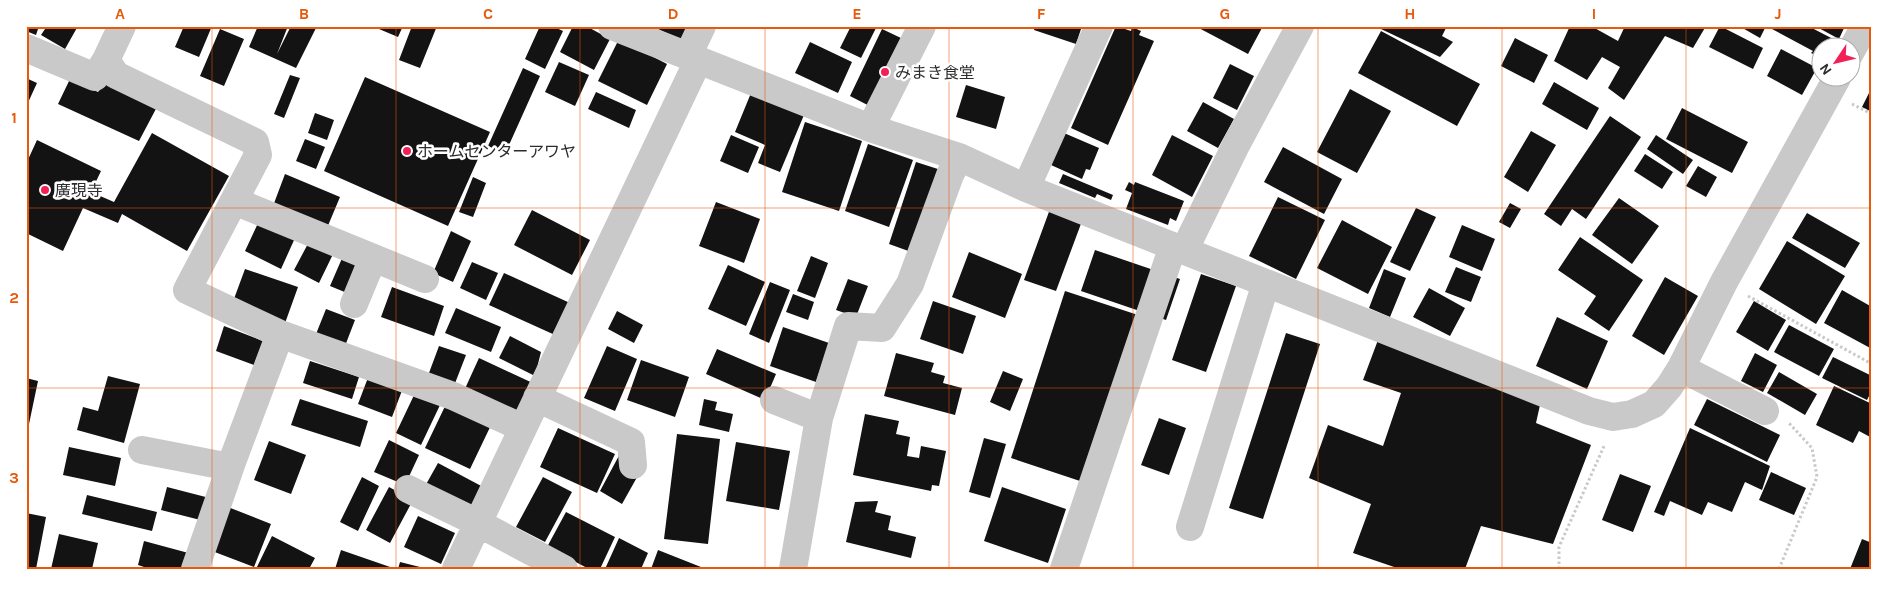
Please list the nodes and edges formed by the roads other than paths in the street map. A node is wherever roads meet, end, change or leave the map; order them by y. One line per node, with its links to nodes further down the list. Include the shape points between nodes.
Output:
1 (122, 26): 11 (street)
2 (612, 26): 10 (street)
3 (702, 26): 10 (street, via 692,47)
4 (922, 26): 13 (street)
5 (1098, 26): 15 (street)
6 (1300, 26): 17 (street)
7 (1865, 26): 8 (street)
8 (1858, 38)
9 (26, 48): 11 (street, via 95,77)
10 (694, 58): 13 (street); 24 (street, via 695,67)
11 (106, 60): 16 (street, via 116,75 255,142 258,155)
12 (1831, 88): 23 (street, via 1724,282)
13 (873, 129): 14 (street)
14 (959, 157): 15 (street); 27 (street, via 910,284 882,328 848,326)
15 (1026, 188): 17 (street)
16 (234, 201): 18 (street); 22 (street, via 187,290)
17 (1178, 248): 20 (street); 39 (street)
18 (373, 258): 19 (street); 21 (street)
19 (425, 279)
20 (1266, 283): 23 (street, via 1589,411 1613,417 1632,414 1654,404); 34 (street)
21 (354, 304)
22 (280, 334): 28 (street, via 454,396); 31 (street)
23 (1681, 368): 26 (street)
24 (537, 398): 28 (street); 30 (street, via 631,442)
25 (774, 400): 27 (street)
26 (1765, 411)
27 (818, 418): 38 (street)
28 (523, 428): 33 (street)
29 (142, 450): 31 (street)
30 (633, 465)
31 (230, 466): 35 (street)
32 (408, 489): 33 (street)
33 (478, 523): 36 (street); 37 (street)
34 (1190, 527)
35 (195, 569)
36 (456, 569)
37 (564, 569)
38 (793, 569)
39 (1064, 569)

